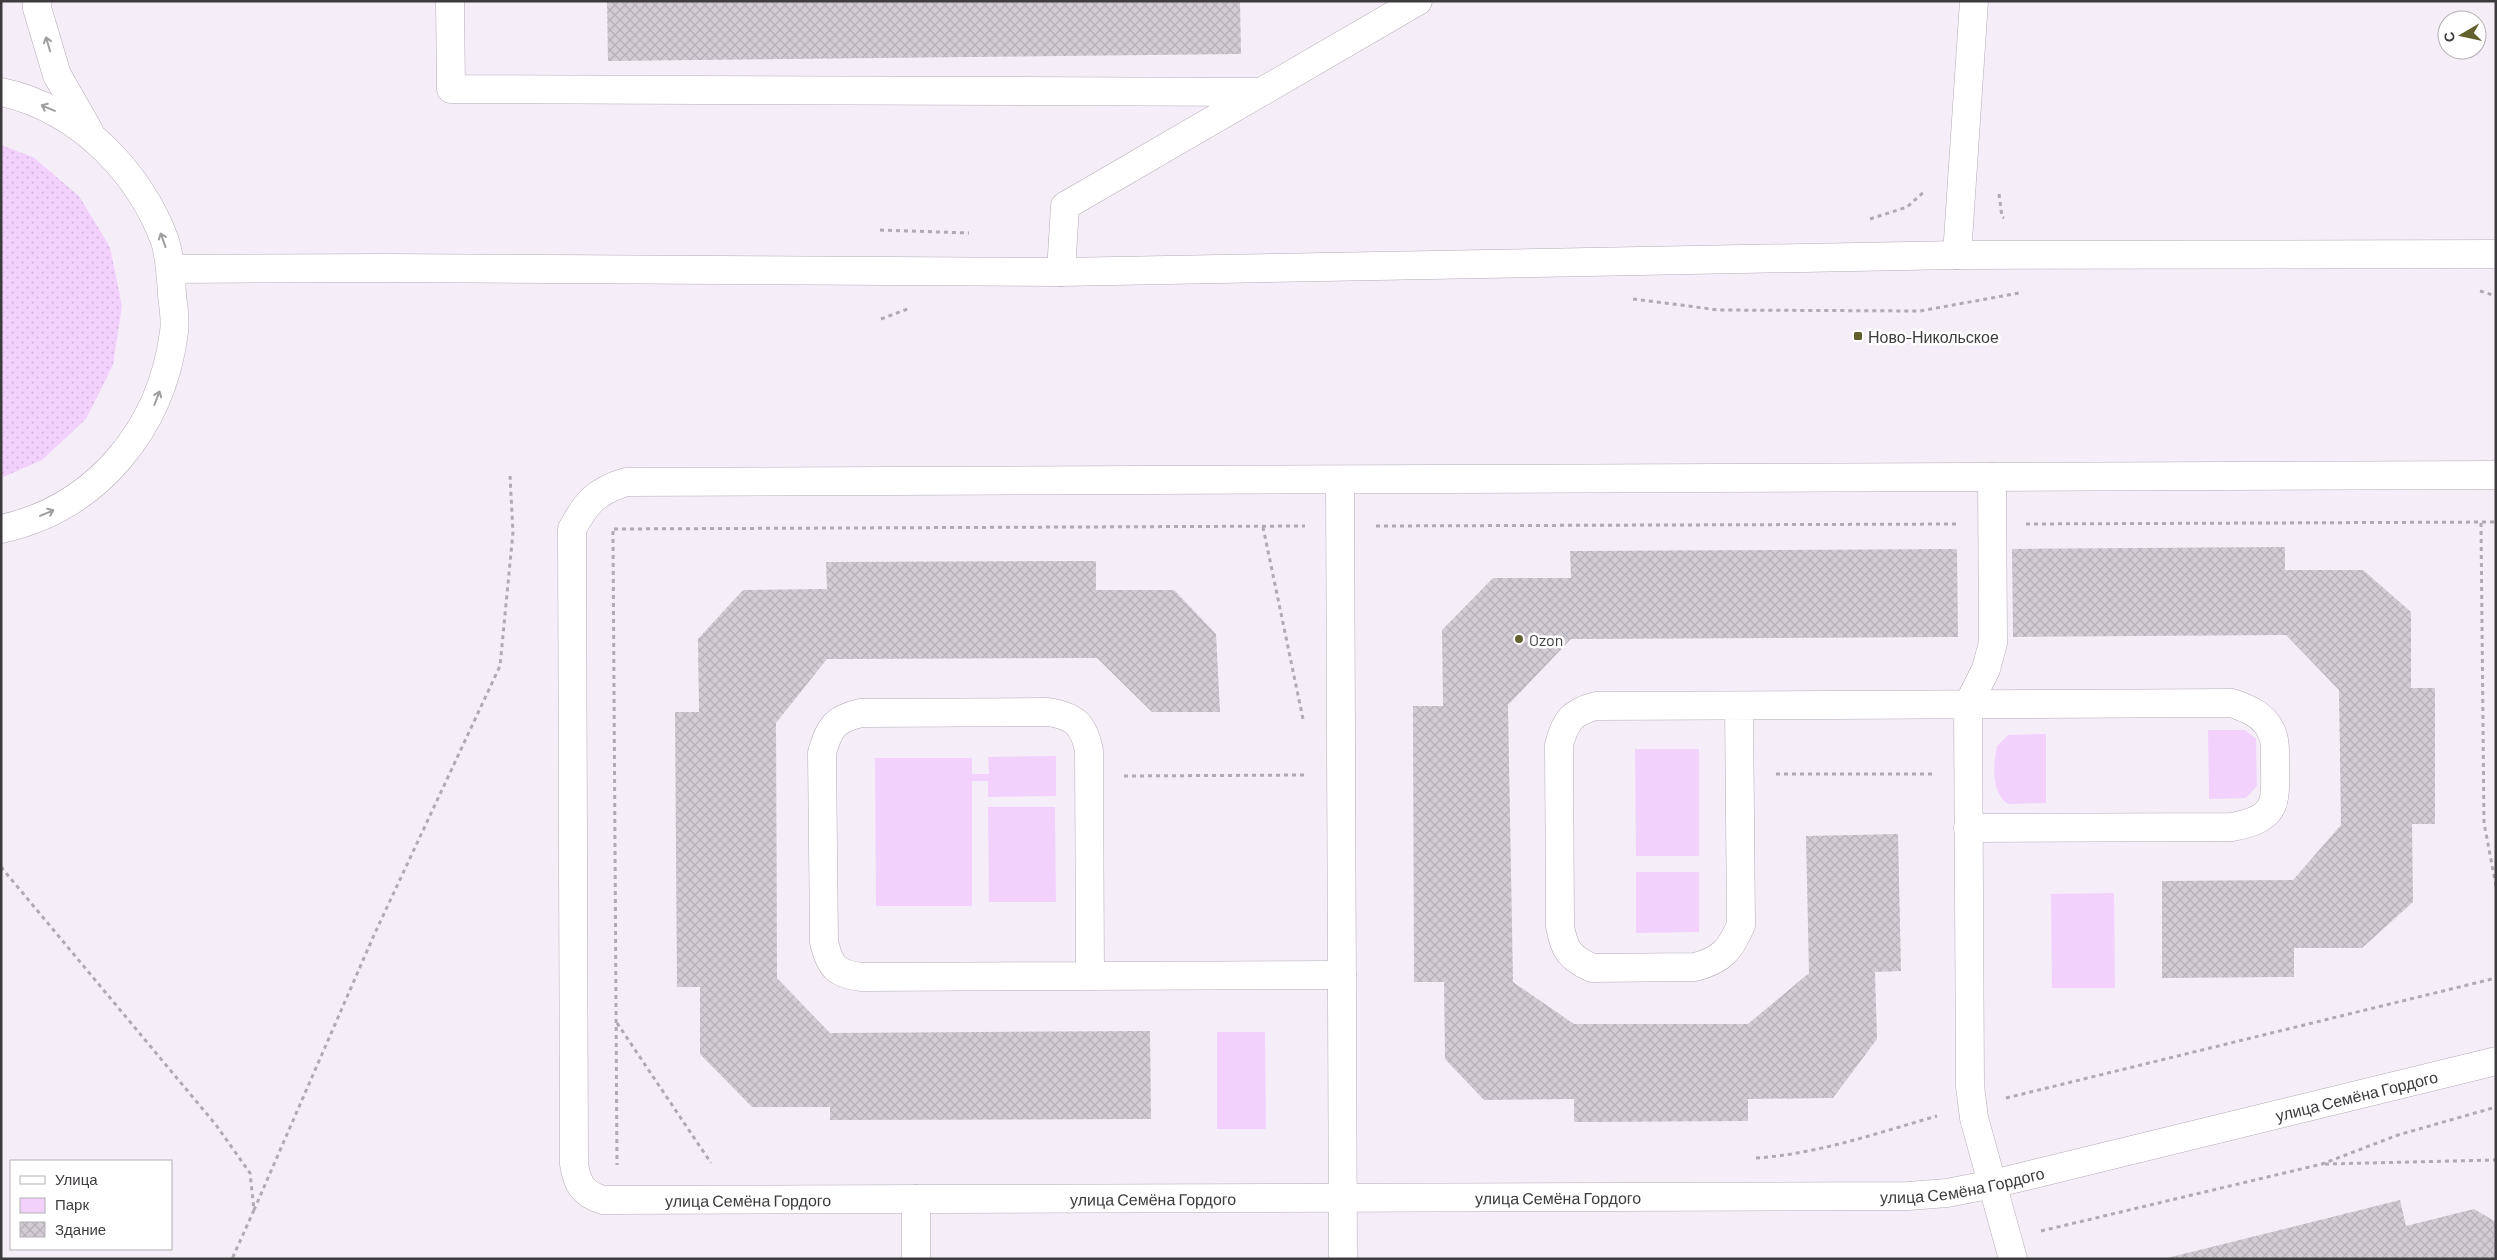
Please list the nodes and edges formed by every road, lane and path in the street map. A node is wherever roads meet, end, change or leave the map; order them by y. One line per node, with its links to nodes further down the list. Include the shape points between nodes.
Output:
1 (37, 1): 7 (street, one-way to 1, via 57,75)
2 (450, 1): 6 (street, via 451,89)
3 (1418, 1): 6 (street)
4 (1974, 1): 13 (street)
5 (1, 92): 7 (street, one-way to 5, via 54,111)
6 (1261, 92): 15 (street, via 1065,206)
7 (91, 135): 14 (street, one-way to 7, via 165,242 148,202 122,166)
8 (1928, 182): 10 (path, via 1926,190 1907,207)
9 (1998, 189): 11 (path, via 2002,217)
10 (1869, 219)
11 (2010, 220)
12 (2496, 254): 13 (street)
13 (1957, 255): 15 (street)
14 (171, 269): 15 (street); 26 (street, one-way to 14, via 20,525 60,507 96,482 127,451 151,414 166,373 175,330)
15 (1061, 272)
16 (2496, 475): 18 (street)
17 (510, 476): 54 (path, via 512,532 500,666 374,935)
18 (1992, 477): 19 (street); 23 (street)
19 (1340, 480): 20 (street, via 626,482); 24 (street)
20 (614, 486): 27 (street, via 584,506); 28 (path)
21 (2481, 522): 22 (path); 23 (path); 38 (path, via 2484,817)
22 (2496, 522)
23 (1992, 524): 24 (path); 29 (street, via 1993,643 1986,669)
24 (1340, 526): 25 (path); 33 (street)
25 (1263, 527): 28 (path); 31 (path)
26 (1, 529)
27 (572, 529): 28 (path); 53 (street, via 574,1164 576,1179 583,1190 590,1196)
28 (613, 529): 42 (path)
29 (1968, 704): 30 (street); 32 (street); 36 (street, via 2232,704 2254,711 2268,724 2274,738 2275,801 2264,815 2252,823 2232,827)
30 (1740, 706): 34 (street); 34 (street, via 1596,706 1582,710 1563,728 1559,745 1560,926 1562,942 1569,953 1592,968 1695,967 1721,956 1732,944 1741,925)
31 (1305, 727)
32 (1967, 774): 34 (path); 36 (street)
33 (1341, 775): 35 (path); 39 (street)
34 (1740, 775)
35 (1089, 776): 40 (street); 40 (street, via 1086,737 1078,723 1066,715 1048,712 861,713 844,717 832,726 822,753 824,942 828,960 836,970 862,977)
36 (1968, 828): 44 (street)
37 (1, 867): 54 (path, via 216,1125 250,1173)
38 (2496, 886)
39 (1342, 974): 40 (street); 51 (street)
40 (1090, 976)
41 (2496, 978): 44 (path)
42 (616, 1021): 48 (path); 53 (path)
43 (2496, 1061): 50 (street, улица Семёна Гордого)
44 (1972, 1107): 46 (path, via 1824,1149); 50 (street)
45 (2496, 1107): 49 (path, via 2398,1135)
46 (1784, 1156)
47 (2496, 1160): 49 (path)
48 (711, 1164)
49 (2322, 1164): 55 (path)
50 (1993, 1184): 51 (street, улица Семёна Гордого, via 1908,1196); 55 (street)
51 (1343, 1198): 52 (street, улица Семёна Гордого); 58 (street)
52 (916, 1199): 53 (street, улица Семёна Гордого); 57 (street)
53 (610, 1200)
54 (254, 1210): 56 (path)
55 (2011, 1249)
56 (232, 1259)
57 (916, 1259)
58 (1343, 1259)

